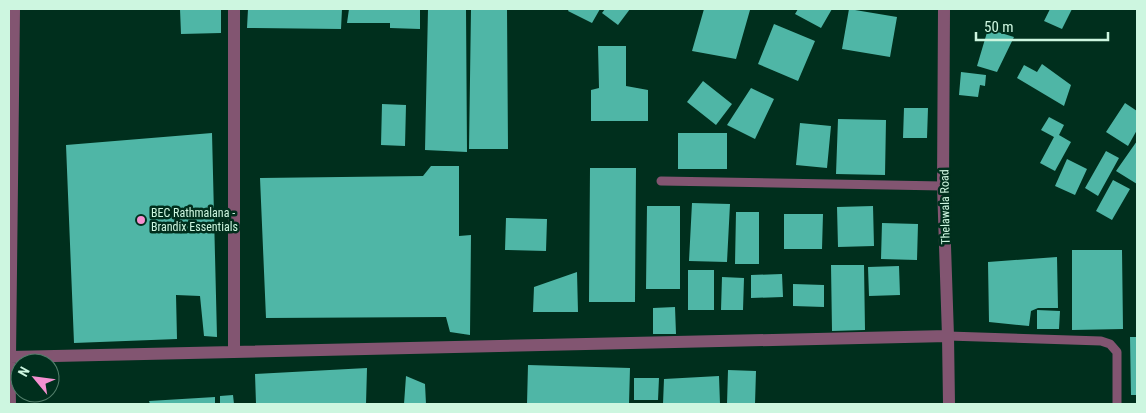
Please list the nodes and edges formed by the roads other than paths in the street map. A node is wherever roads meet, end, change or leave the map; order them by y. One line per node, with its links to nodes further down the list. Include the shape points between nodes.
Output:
1 (14, 9): 9 (street)
2 (234, 9): 8 (street)
3 (944, 9): 5 (street, Thelawala Road)
4 (661, 181): 5 (lane)
5 (944, 186): 7 (street, Thelawala Road)
6 (9, 227): 11 (street)
7 (948, 336): 8 (street); 12 (street, Thelawala Road); 13 (lane, via 1102,341 1110,344 1117,352)
8 (234, 351): 10 (street)
9 (10, 353)
10 (60, 355)
11 (10, 356)
12 (948, 404)
13 (1117, 404)

